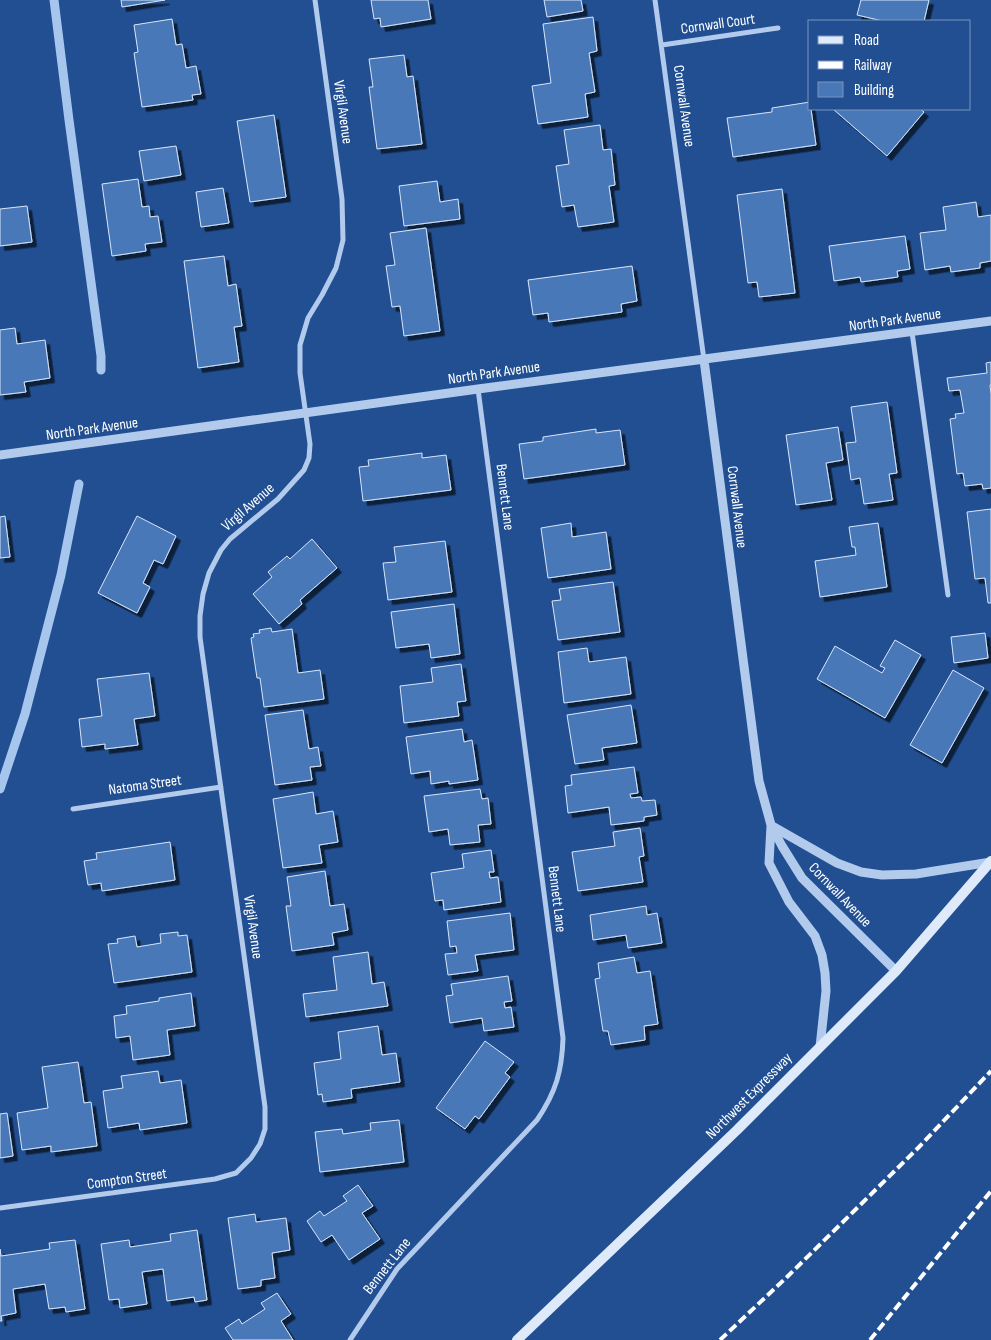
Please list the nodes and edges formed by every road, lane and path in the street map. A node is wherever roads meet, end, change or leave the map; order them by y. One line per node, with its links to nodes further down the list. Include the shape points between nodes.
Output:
1 (315, 0): 9 (street, Virgil Avenue, via 342,199 342,240 336,268 308,318 300,345)
2 (655, 0): 4 (street, Cornwall Avenue)
3 (778, 28): 4 (street, Cornwall Court)
4 (662, 45): 7 (street, Cornwall Avenue)
5 (991, 321): 6 (street, North Park Avenue)
6 (912, 332): 7 (street, North Park Avenue); 11 (street)
7 (704, 360): 8 (street, North Park Avenue); 14 (street, Cornwall Avenue, via 758,781)
8 (478, 389): 9 (street, North Park Avenue); 20 (street, Bennett Lane, via 563,1038 562,1057 559,1077 537,1120 397,1269)
9 (306, 413): 10 (street, North Park Avenue); 12 (street, Virgil Avenue, via 310,444 304,470 278,499 221,550 203,594 200,637)
10 (0, 455)
11 (948, 594)
12 (221, 787): 13 (street, Natoma Street); 18 (street, Virgil Avenue, via 266,1107 265,1129)
13 (73, 809)
14 (771, 826): 15 (street, via 837,863 861,872 916,874); 16 (street, Cornwall Avenue, via 802,878); 17 (street, via 769,863 789,902 815,936 822,956 826,991)
15 (991, 862): 16 (main road, Northwest Expressway)
16 (896, 971): 17 (main road, Northwest Expressway)
17 (820, 1047): 21 (main road, Northwest Expressway)
18 (251, 1158): 19 (street, Compton Street, via 236,1172 215,1180)
19 (0, 1208)
20 (350, 1340)
21 (517, 1340)

